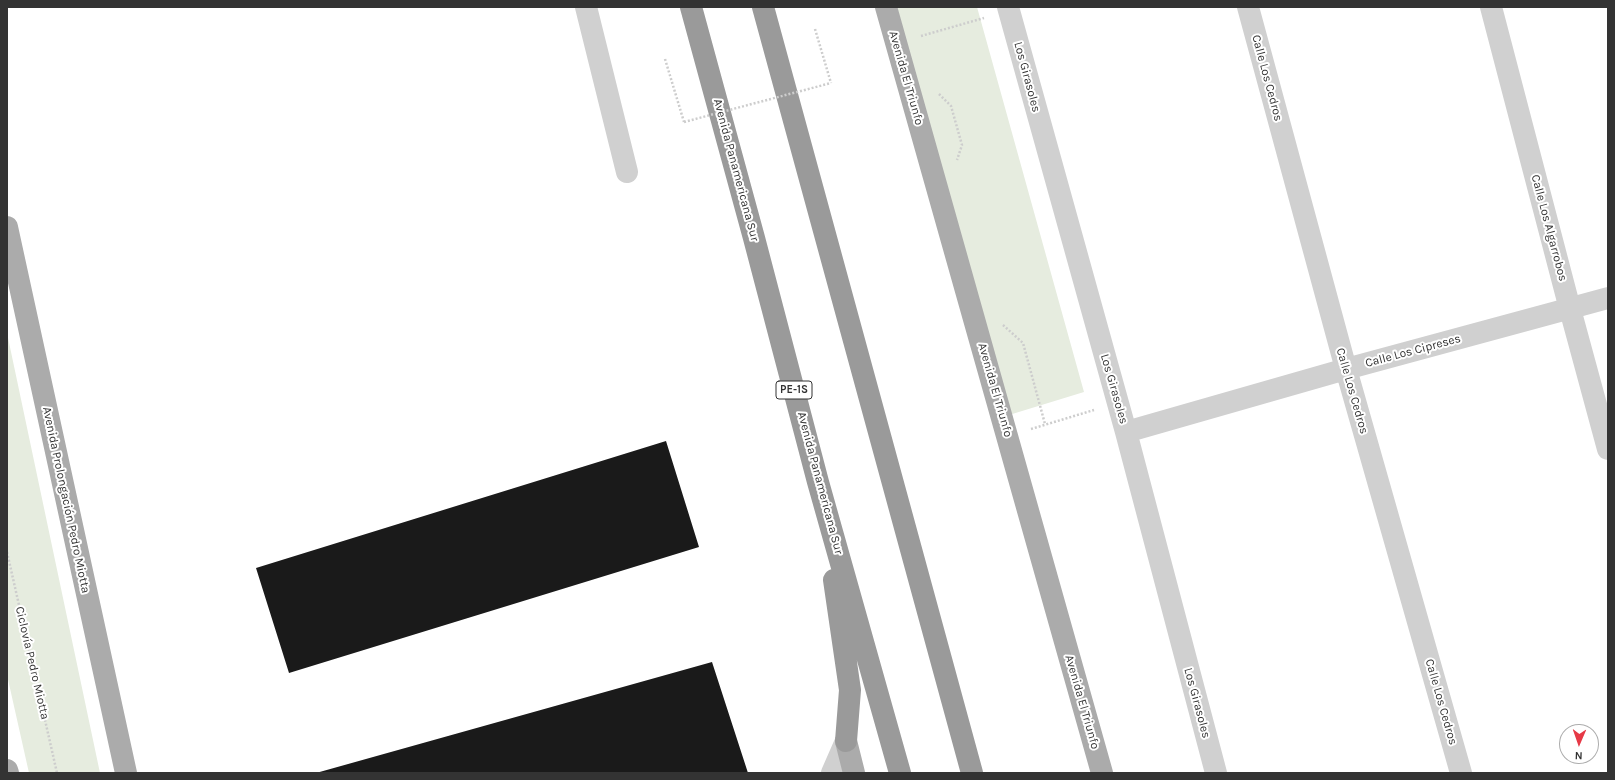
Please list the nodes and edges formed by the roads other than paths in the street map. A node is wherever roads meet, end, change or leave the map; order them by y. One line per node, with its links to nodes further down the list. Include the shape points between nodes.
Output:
1 (586, 7): 8 (street)
2 (691, 7): 15 (highway, Avenida Panamericana Sur / PE-1S)
3 (763, 7): 23 (highway)
4 (886, 7): 24 (main road, Avenida El Triunfo)
5 (1008, 7): 13 (street, Los Girasoles)
6 (1248, 7): 12 (street, Calle Los Cedros)
7 (1491, 7): 11 (street, Calle Los Algarrobos)
8 (627, 172)
9 (7, 227): 19 (main road, Avenida Prolongación Pedro Miotta)
10 (1608, 298): 11 (street, Calle Los Cipreses)
11 (1570, 309): 12 (street, Calle Los Cipreses); 14 (street, Calle Los Algarrobos)
12 (1346, 369): 13 (street, Calle Los Cipreses); 26 (street, Calle Los Cedros)
13 (1126, 432): 25 (street, Los Girasoles)
14 (1608, 449)
15 (818, 482): 16 (highway, via 850,690); 22 (highway, Avenida Panamericana Sur / PE-1S)
16 (846, 741): 20 (street); 21 (main road)
17 (7, 770): 18 (main road)
18 (8, 773)
19 (126, 773)
20 (832, 773)
21 (854, 773)
22 (900, 773)
23 (972, 773)
24 (1102, 773)
25 (1216, 773)
26 (1461, 773)

